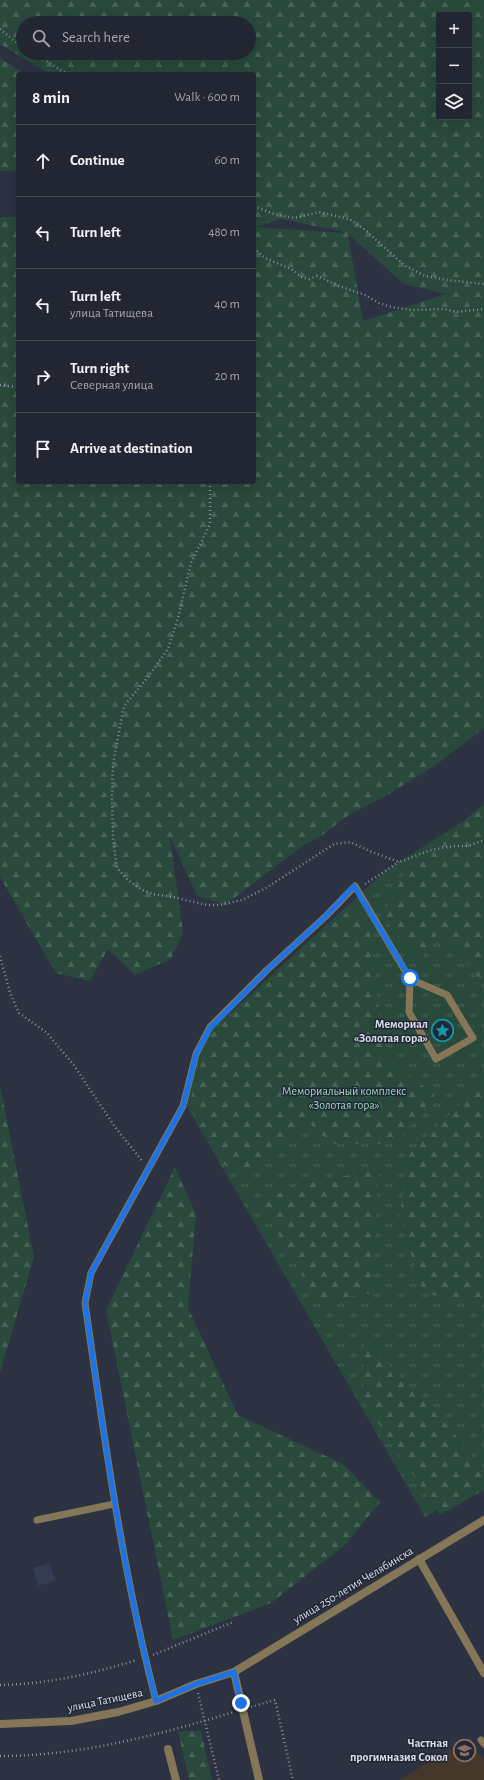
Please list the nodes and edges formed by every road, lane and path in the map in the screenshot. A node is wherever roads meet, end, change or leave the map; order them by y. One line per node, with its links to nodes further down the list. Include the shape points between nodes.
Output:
1 (0, 29): 2 (path)
2 (16, 42)
3 (44, 60): 4 (path)
4 (64, 72)
5 (256, 207): 7 (path, via 295,218 319,212 349,219 363,228 404,265 425,276)
6 (256, 250): 8 (path, via 265,258 293,270 301,277 309,279 317,276 391,307 413,310 444,309 456,312)
7 (484, 284)
8 (484, 309)
9 (0, 385): 10 (path)
10 (16, 387)
11 (210, 484): 13 (path, via 210,524 191,564 168,648 123,711 113,764 113,838 117,868 128,880 153,894 207,905 220,905 242,900 266,888 334,844 350,842)
12 (484, 840): 13 (path, via 468,846 431,850)
13 (399, 862): 14 (path, via 365,884)
14 (354, 886): 16 (lane); 17 (lane, via 210,1028 196,1054 183,1106)
15 (0, 956): 17 (path, via 10,993 19,1013 47,1034 73,1064 115,1127)
16 (410, 978): 16 (lane, via 447,995 473,1038 436,1059 409,1012)
17 (149, 1168): 18 (lane, via 91,1273 85,1303)
18 (114, 1504): 19 (lane); 23 (lane)
19 (37, 1520)
20 (484, 1520): 21 (street, улица 250-летия Челябинска)
21 (419, 1559): 24 (street, улица 250-летия Челябинска); 25 (street)
22 (233, 1622): 23 (path)
23 (145, 1658): 27 (path, via 83,1676 28,1685); 28 (lane)
24 (234, 1672): 26 (street, улица Татищева); 29 (street)
25 (484, 1673)
26 (196, 1684): 28 (street, улица Татищева); 30 (path)
27 (0, 1685)
28 (156, 1701): 31 (street, улица Татищева, via 118,1712 71,1721)
29 (242, 1710): 30 (path); 36 (street); 37 (path, via 275,1700)
30 (205, 1721): 33 (path, via 115,1744 31,1756); 35 (path)
31 (0, 1724)
32 (168, 1749): 34 (street)
33 (0, 1756)
34 (176, 1780)
35 (219, 1780)
36 (259, 1780)
37 (293, 1780)

